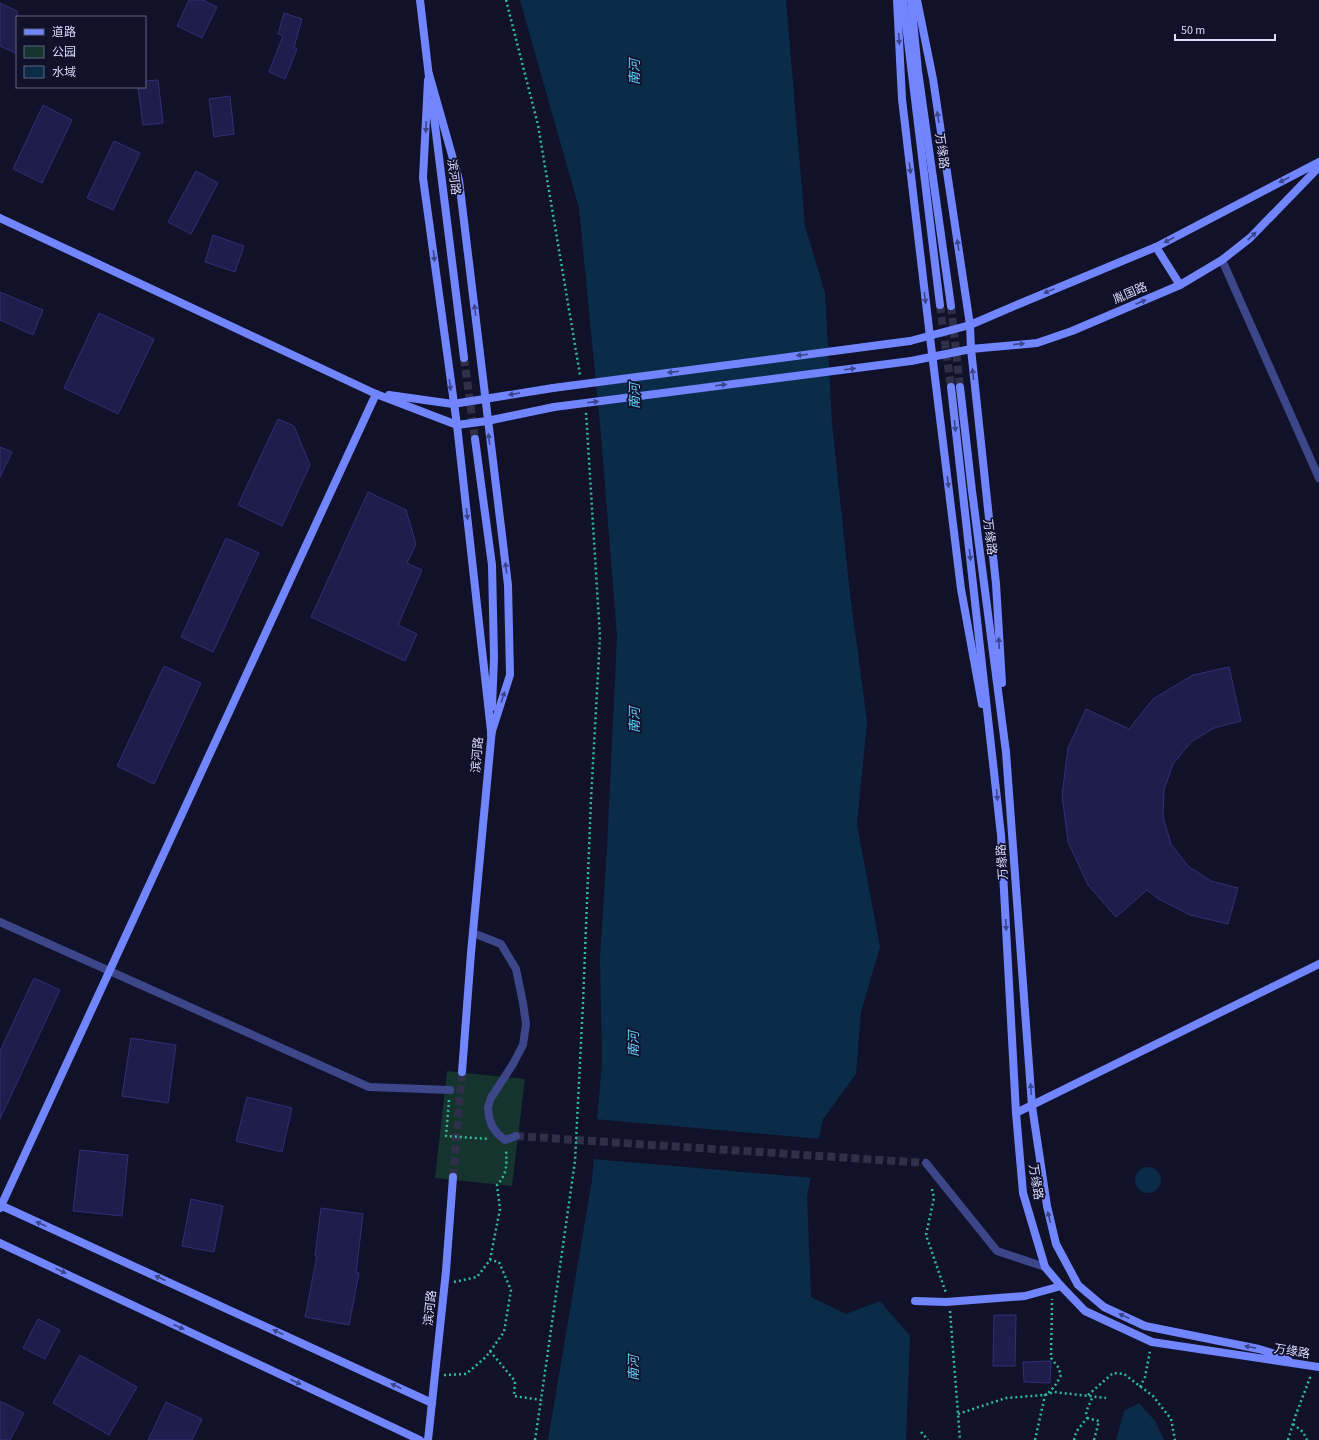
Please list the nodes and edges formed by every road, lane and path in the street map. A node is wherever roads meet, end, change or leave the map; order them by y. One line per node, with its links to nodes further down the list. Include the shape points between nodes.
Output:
1 (420, 0): 7 (main road, 滨河路)
2 (506, 0): 21 (path, via 538,125)
3 (898, 0): 17 (main road, one-way to 17, via 902,99)
4 (903, 0): 14 (main road, 万缘路)
5 (911, 0): 15 (main road, 万缘路, via 918,71)
6 (918, 0): 16 (main road, one-way to 6, via 933,79)
7 (429, 74): 20 (main road, 滨河路); 25 (main road, one-way to 7, via 459,180); 26 (main road, one-way to 26, via 424,178)
8 (1319, 162): 11 (main road, one-way to 11)
9 (1319, 167): 12 (main road, 胤国路, one-way to 9, via 1250,238)
10 (0, 218): 24 (main road)
11 (1156, 247): 13 (main road); 16 (main road, one-way to 16)
12 (1222, 260): 13 (main road, 胤国路); 31 (street)
13 (1180, 285): 18 (main road, 胤国路, one-way to 13, via 1037,343 1072,331)
14 (940, 305)
15 (951, 306)
16 (970, 326): 17 (main road); 18 (main road)
17 (930, 337): 19 (main road); 25 (main road, one-way to 25, bridge)
18 (971, 349): 19 (main road, 胤国路); 33 (main road, one-way to 18, via 996,584)
19 (933, 356): 28 (main road, 胤国路, one-way to 19, bridge, via 554,407 911,361); 34 (main road, one-way to 34, via 961,589)
20 (464, 358)
21 (580, 380)
22 (951, 387): 34 (main road, 万缘路, one-way to 34)
23 (960, 387): 33 (main road, 万缘路)
24 (376, 394): 26 (main road); 29 (main road); 38 (main road)
25 (485, 399): 26 (main road); 28 (main road)
26 (453, 404): 29 (main road)
27 (585, 410): 63 (path, via 600,637 590,799 575,1161)
28 (487, 421): 29 (main road, 胤国路); 32 (main road, one-way to 28, via 510,675 508,585)
29 (457, 425): 32 (main road, one-way to 32)
30 (475, 439): 32 (main road, 滨河路, via 492,565 494,658)
31 (1319, 478)
32 (491, 734): 36 (main road, 滨河路)
33 (1006, 752): 41 (main road, 万缘路, one-way to 33)
34 (995, 777): 42 (main road, 万缘路, one-way to 42, via 1001,835)
35 (0, 922): 38 (street)
36 (473, 933): 39 (main road, 滨河路); 44 (street, via 501,944 516,969 523,1003 526,1024 523,1045 488,1107 492,1126)
37 (1319, 964): 41 (main road)
38 (109, 971): 40 (street, via 369,1087); 47 (main road)
39 (462, 1072)
40 (450, 1090): 44 (path, via 446,1136)
41 (1032, 1106): 42 (main road); 56 (main road, 万缘路, one-way to 41, via 1259,1349 1146,1326 1104,1307 1078,1285 1056,1244 1047,1206)
42 (1016, 1113): 50 (main road, 万缘路, via 1024,1193)
43 (516, 1136): 44 (street)
44 (506, 1140): 49 (path, via 507,1161 504,1176 497,1185 500,1209)
45 (926, 1163): 50 (street, via 998,1251)
46 (453, 1178): 51 (main road, 滨河路)
47 (0, 1206): 64 (main road, one-way to 47)
48 (0, 1243): 69 (main road, one-way to 69)
49 (490, 1260): 51 (path, via 477,1276); 55 (path, via 499,1262 511,1290 504,1332)
50 (1045, 1267): 52 (main road, 万缘路)
51 (444, 1287): 57 (main road, 滨河路)
52 (1057, 1287): 53 (main road, via 1025,1296 946,1302); 54 (main road, 万缘路, via 1085,1311); 59 (path, via 1050,1358 1061,1375)
53 (915, 1301)
54 (1152, 1342): 56 (main road, 万缘路); 58 (path, via 1145,1377)
55 (490, 1351): 57 (path, via 466,1374); 63 (path, via 516,1381 514,1396)
56 (1316, 1367): 67 (path)
57 (434, 1375): 64 (main road, 滨河路)
58 (1140, 1387): 60 (path, via 1124,1374 1113,1373); 76 (path, via 1153,1396 1171,1419)
59 (1045, 1395): 60 (path, via 1054,1392); 65 (path, via 1006,1398); 73 (path)
60 (1088, 1396): 61 (path)
61 (1093, 1396): 62 (path); 66 (path)
62 (1106, 1398)
63 (541, 1400): 71 (path)
64 (432, 1402): 70 (main road, 滨河路)
65 (958, 1414)
66 (1086, 1418): 74 (path, via 1076,1432); 75 (path, via 1099,1420)
67 (1293, 1424): 77 (path); 78 (path, via 1303,1432)
68 (921, 1432): 72 (path)
69 (420, 1440)
70 (428, 1440)
71 (535, 1440)
72 (928, 1440)
73 (1035, 1440)
74 (1074, 1440)
75 (1094, 1440)
76 (1176, 1440)
77 (1288, 1440)
78 (1307, 1440)

